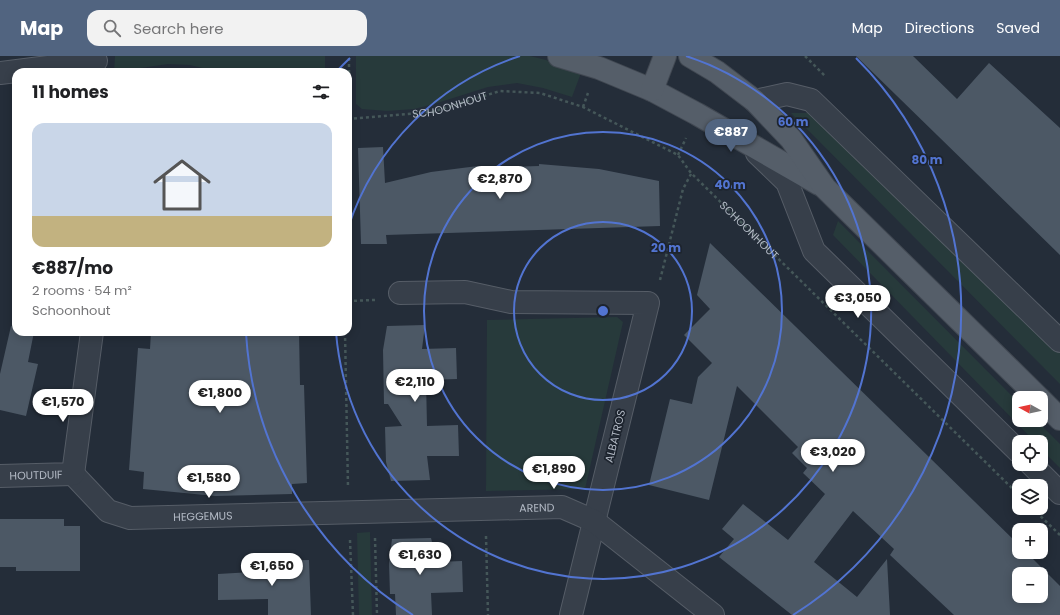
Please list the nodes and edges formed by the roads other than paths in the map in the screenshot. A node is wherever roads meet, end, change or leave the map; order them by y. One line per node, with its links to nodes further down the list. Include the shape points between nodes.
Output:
1 (559, 56): 8 (main road, via 599,68)
2 (665, 56): 8 (main road)
3 (690, 56): 9 (main road, via 717,72)
4 (96, 63): 5 (street)
5 (48, 68)
6 (12, 72): 7 (street)
7 (0, 73)
8 (652, 90): 10 (main road)
9 (755, 101): 11 (main road, via 791,139); 14 (street, via 787,94 811,100)
10 (748, 143): 11 (main road); 18 (street, via 787,182 814,252)
11 (825, 188): 15 (main road)
12 (400, 293): 24 (street, ALBATROS, via 465,292 511,302 648,303)
13 (91, 336): 20 (street, HOUTDUIF)
14 (1060, 341)
15 (1032, 391)
16 (1048, 407): 17 (main road)
17 (1060, 419)
18 (1012, 445)
19 (1038, 471): 22 (street)
20 (73, 474): 21 (street, HOUTDUIF); 23 (street, HEGGEMUS, via 108,511 130,518)
21 (0, 476)
22 (1060, 493)
23 (349, 513): 24 (street, AREND, via 562,507)
24 (594, 520): 25 (street, ALBATROS); 26 (street, AREND)
25 (571, 615)
26 (713, 615)

